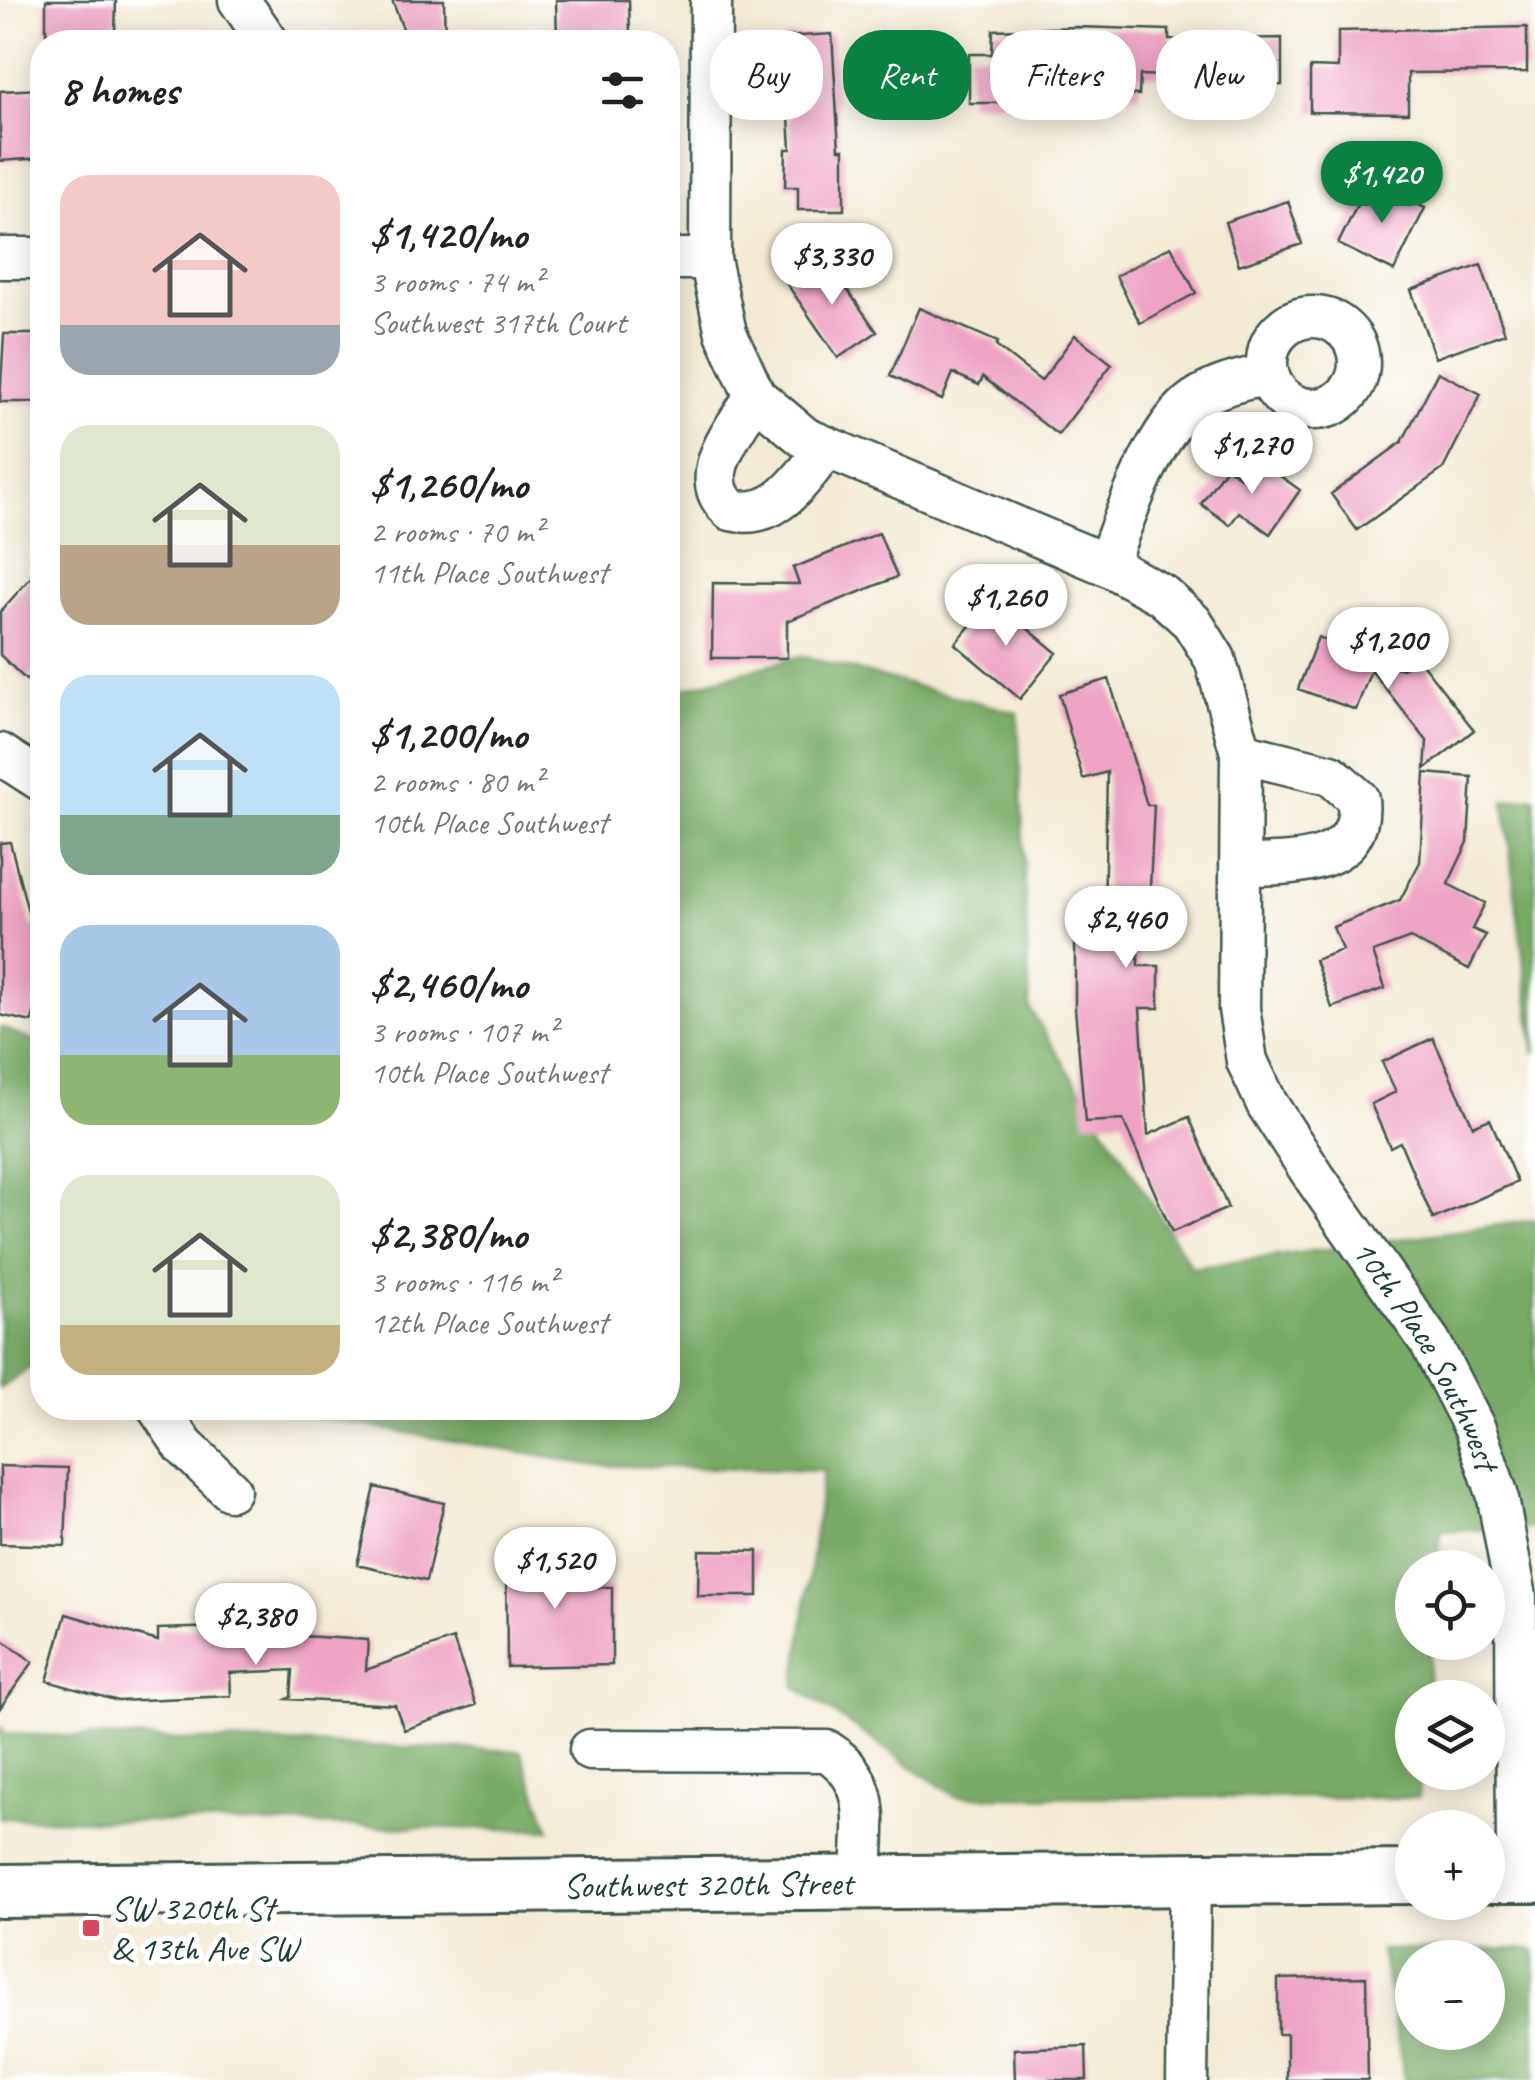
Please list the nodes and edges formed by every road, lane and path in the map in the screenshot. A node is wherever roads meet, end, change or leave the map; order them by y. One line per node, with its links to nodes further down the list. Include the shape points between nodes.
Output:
1 (238, 0): 3 (street)
2 (711, 0): 6 (street)
3 (259, 30)
4 (0, 258): 5 (street)
5 (30, 258)
6 (710, 258): 7 (street); 9 (street, via 726,334)
7 (680, 259)
8 (1268, 374): 11 (street, via 1191,402 1157,448)
9 (755, 396): 10 (street, 10th Place Southwest, via 804,438); 10 (street, via 714,468 714,489 731,510 760,512 780,503)
10 (828, 448): 11 (street, 10th Place Southwest)
11 (1108, 565): 12 (street, 10th Place Southwest, via 1162,595 1192,622 1215,659)
12 (1241, 753): 15 (street, 10th Place Southwest); 15 (street, via 1331,775 1358,799 1360,816 1342,848 1305,864)
13 (0, 754): 14 (street)
14 (30, 773)
15 (1242, 865): 18 (street, 10th Place Southwest, via 1239,1009 1247,1061 1315,1178 1430,1342 1475,1430)
16 (166, 1420): 17 (street)
17 (230, 1490)
18 (1525, 1597): 20 (street, 10th Place Southwest)
19 (590, 1750): 23 (street, via 827,1752 848,1765 862,1788)
20 (1513, 1876)
21 (1395, 1877): 22 (main road, Southwest 320th Street)
22 (1190, 1880): 23 (main road, Southwest 320th Street); 25 (street)
23 (862, 1882): 24 (main road, Southwest 320th Street)
24 (0, 1891)
25 (1187, 2080)

